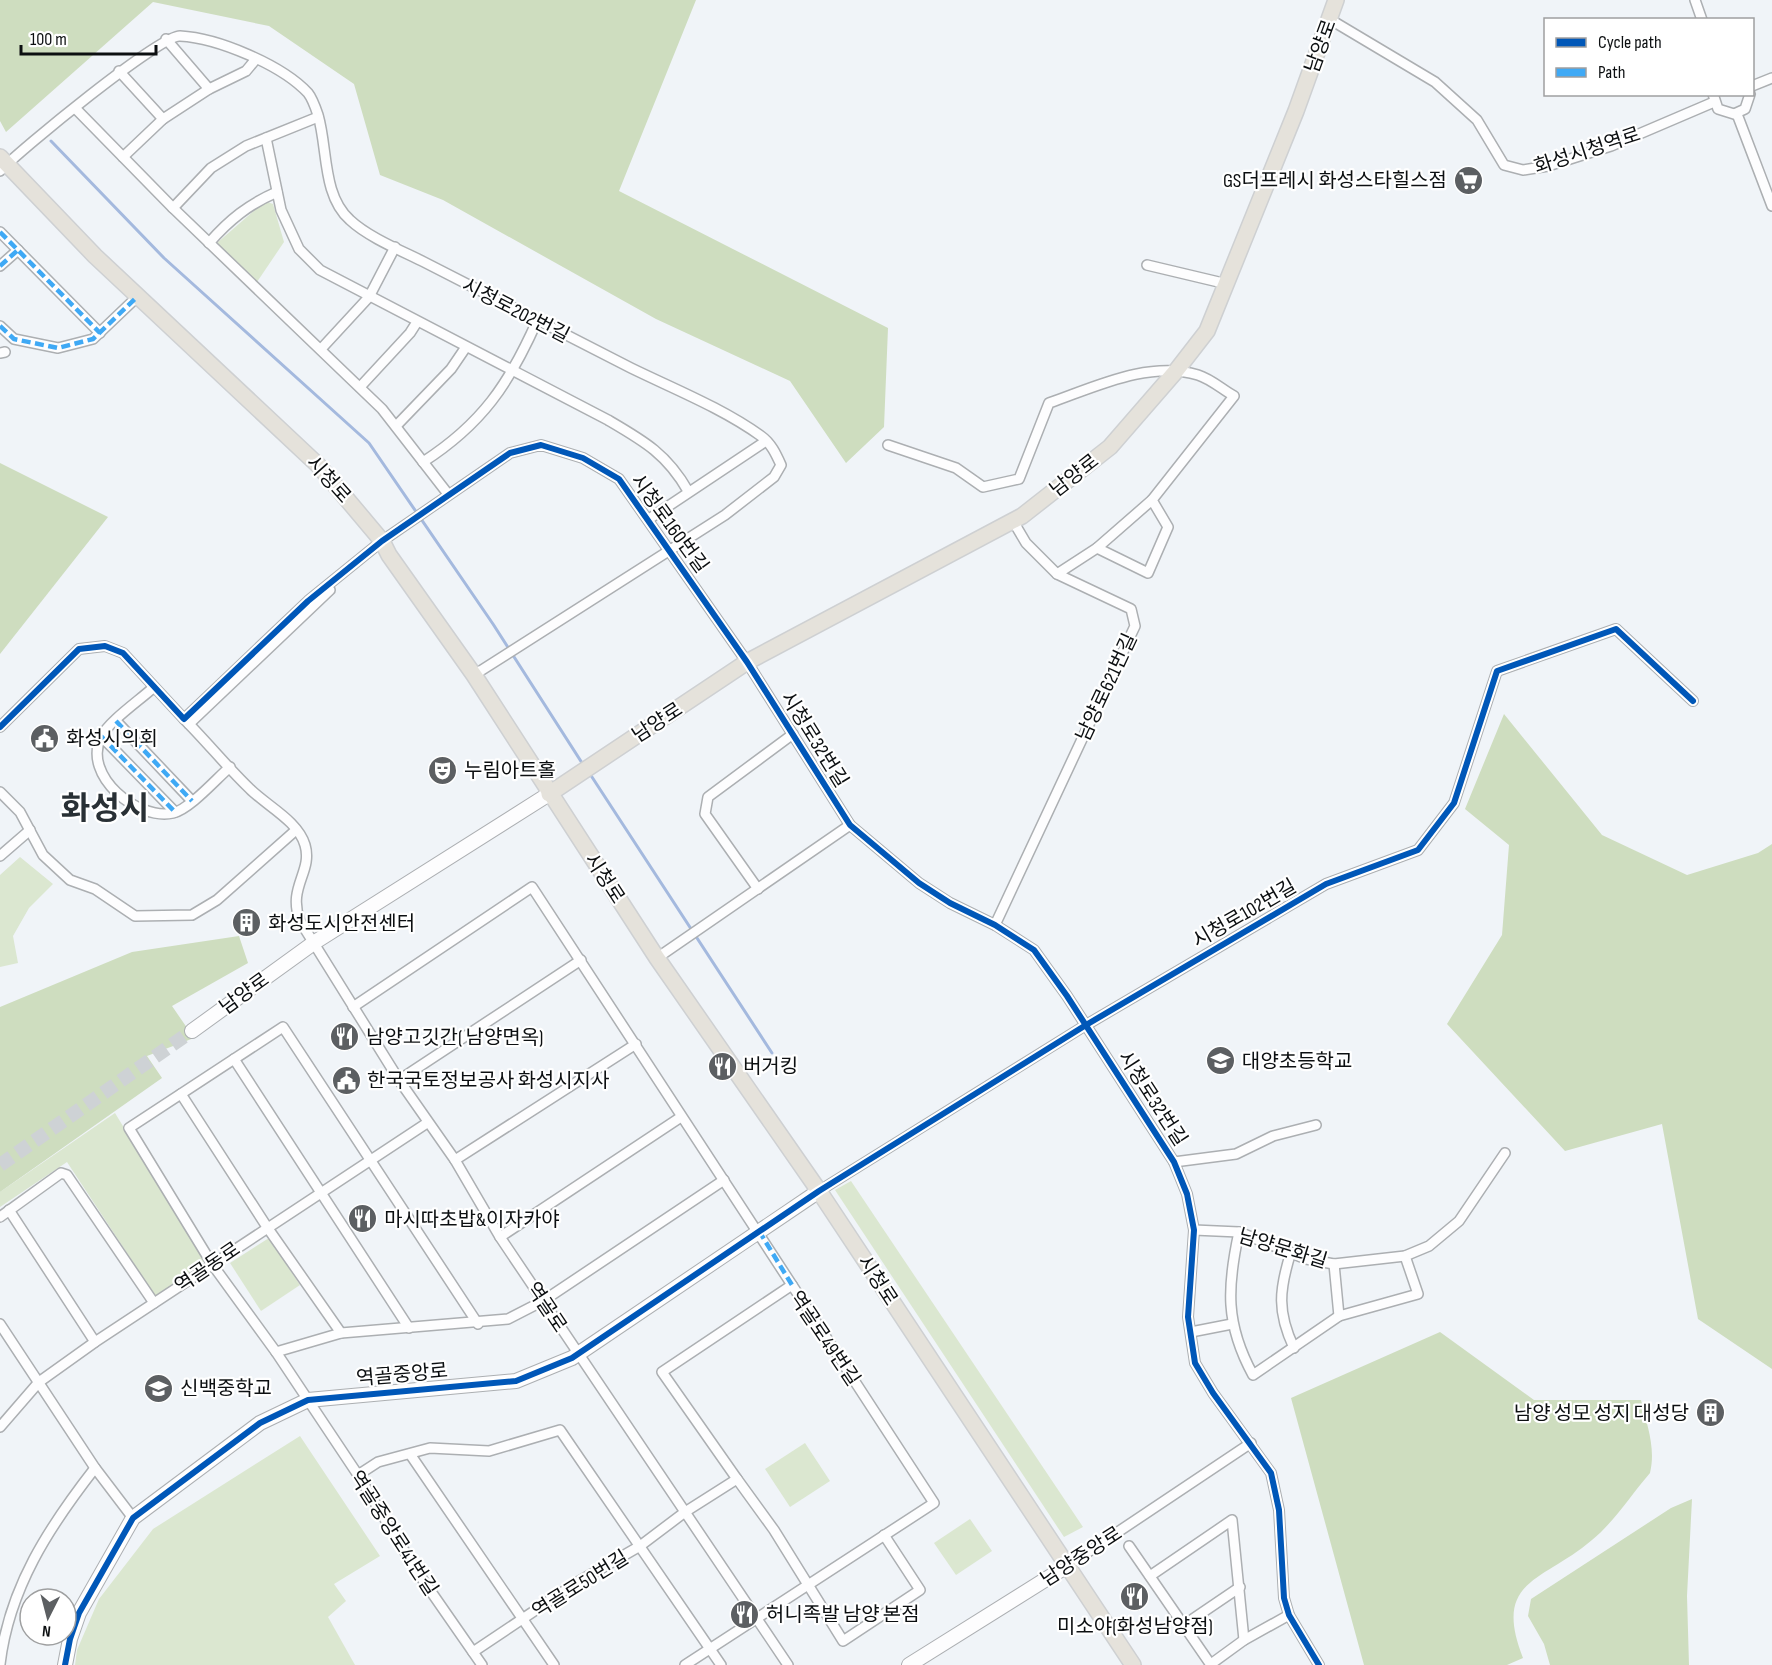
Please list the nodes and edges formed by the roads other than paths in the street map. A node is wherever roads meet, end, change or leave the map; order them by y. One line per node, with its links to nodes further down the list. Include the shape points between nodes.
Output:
1 (1336, 0): 4 (main road, 남양로)
2 (1695, 0): 3 (street)
3 (1701, 18)
4 (1331, 20): 12 (street, 화성시청역로, via 1435,82 1477,120 1504,165 1523,170 1611,146); 29 (main road, 남양로)
5 (166, 39): 6 (street, 시청로202번길, via 177,35 208,40); 7 (street); 10 (street)
6 (256, 59): 10 (street, via 246,71); 15 (street, 시청로202번길, via 309,94)
7 (119, 71): 13 (street); 16 (street)
8 (1772, 78): 9 (street)
9 (1754, 85)
10 (209, 89): 16 (street)
11 (1750, 96): 14 (street, via 1748,106)
12 (1714, 98): 14 (street, via 1722,112)
13 (76, 109): 18 (street); 19 (street)
14 (1737, 114): 21 (street)
15 (318, 117): 17 (street); 25 (street, 시청로202번길, via 335,198 349,220)
16 (163, 119): 18 (street)
17 (266, 138): 20 (street); 22 (street, via 211,168)
18 (123, 157): 22 (street)
19 (2, 164): 30 (main road, 시청로)
20 (277, 192): 24 (street, via 231,218); 31 (street, via 299,249 320,270)
21 (1772, 206)
22 (173, 208): 24 (street)
23 (0, 232): 26 (street)
24 (209, 243): 37 (street)
25 (395, 247): 31 (street); 32 (street, 시청로202번길)
26 (18, 250): 28 (street); 35 (street)
27 (1147, 265): 29 (street)
28 (0, 266)
29 (1227, 284): 39 (main road, 남양로, via 1206,331)
30 (137, 297): 35 (street); 50 (main road, 시청로, via 319,466)
31 (369, 297): 33 (street); 37 (street)
32 (537, 321): 38 (street); 42 (street, 시청로202번길, via 695,399)
33 (417, 322): 36 (street); 40 (street)
34 (0, 326): 35 (street, via 14,339 58,348 93,339)
35 (100, 333)
36 (466, 347): 38 (street); 41 (street, via 451,369)
37 (321, 350): 40 (street)
38 (512, 371): 44 (street, via 494,400 447,446); 45 (street, via 647,443 665,457)
39 (1176, 371): 43 (street, via 1142,372 1049,403 1019,479 982,487 956,468); 47 (street, via 1200,376 1234,396); 49 (main road, 남양로, via 1110,447)
40 (360, 387): 41 (street)
41 (396, 426): 44 (street)
42 (766, 441): 45 (street); 51 (street, 시청로202번길, via 781,465 774,477 725,515)
43 (888, 445)
44 (423, 462): 46 (street)
45 (688, 491): 48 (street)
46 (448, 494): 48 (street, 시청로160번길, via 510,453 541,445 583,458 619,478); 50 (street, 시청로160번길)
47 (1152, 500): 52 (street); 52 (street, via 1168,526 1148,573)
48 (649, 519): 51 (street, 시청로160번길)
49 (1013, 521): 53 (street, 남양로621번길, via 1026,543); 54 (main road, 남양로)
50 (382, 541): 55 (main road, 시청로); 59 (street, 시청로160번길, via 308,601)
51 (670, 548): 54 (street, 시청로160번길); 55 (street, 시청로202번길)
52 (1097, 548): 53 (street)
53 (1057, 574): 73 (street, 남양로621번길, via 1131,609 1136,626)
54 (747, 662): 61 (street, 시청로32번길); 65 (main road, 남양로)
55 (474, 675): 65 (main road, 시청로)
56 (154, 687): 58 (street); 59 (street); 60 (street, via 123,653 105,646 79,649)
57 (1693, 701): 78 (street, 시청로102번길, via 1616,629 1497,671 1454,803 1418,850 1326,884)
58 (116, 721): 62 (street); 66 (street)
59 (187, 721): 63 (street)
60 (0, 727)
61 (793, 734): 68 (street, 시청로32번길); 72 (street, via 708,797 705,814)
62 (102, 736): 67 (street); 67 (street, via 98,748 103,777 135,807 158,815)
63 (230, 767): 66 (street); 70 (street)
64 (0, 792): 69 (street, via 20,812)
65 (549, 794): 74 (street, 남양로); 75 (main road, 시청로)
66 (192, 801): 67 (street)
67 (175, 812)
68 (850, 825): 72 (street); 73 (street, 시청로32번길, via 919,883)
69 (30, 830): 70 (street, via 43,855 70,880 95,889 135,916 163,917 192,915 217,900); 71 (street)
70 (296, 830): 74 (street, 역골로, via 306,853 294,906)
71 (0, 856)
72 (758, 889): 75 (street)
73 (995, 925): 78 (street, 시청로32번길, via 1034,950)
74 (315, 942): 77 (street, 역골로); 79 (street, 남양로)
75 (657, 958): 92 (main road, 시청로)
76 (581, 960): 77 (street, via 532,887); 80 (street); 82 (street)
77 (353, 1007): 82 (street, 역골로)
78 (1086, 1025): 90 (street, 시청로32번길); 92 (street, 시청로102번길)
79 (192, 1031)
80 (636, 1044): 84 (street); 89 (street)
81 (234, 1059): 83 (street); 88 (street, via 283,1027); 93 (street)
82 (399, 1080): 85 (street, 역골로)
83 (181, 1094): 96 (street); 103 (street, 역골중앙로41번길, via 129,1128)
84 (681, 1117): 91 (street); 100 (street)
85 (428, 1123): 88 (street, 역골동로); 89 (street, 역골로)
86 (1316, 1125): 90 (street, via 1274,1136 1236,1154)
87 (1505, 1153): 102 (street, 남양문화길, via 1459,1221 1429,1246)
88 (371, 1160): 93 (street, 역골동로); 110 (street)
89 (455, 1160): 100 (street, 역골로)
90 (1174, 1162): 97 (street, 시청로32번길, via 1187,1194)
91 (724, 1180): 98 (street); 106 (street)
92 (819, 1191): 98 (street, 역골중앙로); 132 (main road, 시청로)
93 (319, 1193): 96 (street, 역골동로); 112 (street)
94 (9, 1210): 95 (street); 107 (street, via 61,1173 67,1175); 115 (street)
95 (0, 1216)
96 (267, 1227): 103 (street, 역골동로); 114 (street)
97 (1194, 1230): 99 (street, 남양문화길); 113 (street, 시청로32번길, via 1188,1317)
98 (759, 1231): 105 (street); 118 (street, 역골중앙로)
99 (1239, 1232): 101 (street, 남양문화길); 111 (street, via 1229,1301)
100 (500, 1237): 106 (street, 역골로)
101 (1291, 1252): 104 (street, 남양문화길); 116 (street, via 1283,1275 1280,1304)
102 (1405, 1256): 104 (street, 남양문화길); 108 (street, via 1418,1294)
103 (212, 1264): 107 (street, 역골동로); 117 (street, 역골중앙로41번길)
104 (1334, 1264): 108 (street)
105 (792, 1285): 126 (street, 역골로49번길, via 662,1372); 129 (street, 역골로49번길, via 934,1503)
106 (543, 1300): 110 (street, via 508,1319); 118 (street, 역골로)
107 (154, 1303): 115 (street, 역골동로)
108 (1339, 1316): 116 (street)
109 (0, 1324): 119 (street)
110 (478, 1324): 112 (street)
111 (1232, 1324): 113 (street); 116 (street, via 1253,1375)
112 (409, 1328): 114 (street)
113 (1191, 1332): 122 (street, 시청로32번길, via 1195,1363)
114 (341, 1333): 117 (street)
115 (95, 1342): 119 (street, 역골동로)
116 (1294, 1348)
117 (276, 1352): 120 (street, 역골중앙로41번길)
118 (579, 1354): 120 (street, 역골중앙로, via 516,1380); 127 (street, 역골로)
119 (39, 1382): 121 (street, 역골동로); 124 (street)
120 (308, 1400): 125 (street, 역골중앙로41번길); 128 (street, 역골중앙로, via 260,1423)
121 (0, 1427)
122 (1251, 1443): 132 (street, 남양중앙로); 136 (street, 시청로32번길, via 1271,1473)
123 (410, 1454): 125 (street, via 378,1462); 130 (street, via 430,1448 489,1451 560,1430); 138 (street)
124 (94, 1468): 128 (street); 143 (street, via 61,1512 19,1588 4,1632)
125 (358, 1475): 142 (street, 역골중앙로41번길, via 416,1570)
126 (737, 1479): 127 (street); 134 (street)
127 (685, 1512): 130 (street, 역골로50번길); 137 (street, 역골로)
128 (133, 1518): 145 (street, 역골중앙로, via 79,1613)
129 (884, 1535): 134 (street, 역골로49번길); 134 (street, via 920,1590 843,1641)
130 (640, 1546): 138 (street, 역골로50번길, via 576,1582); 141 (street)
131 (1129, 1546): 133 (street)
132 (1067, 1566): 151 (street, 남양중앙로); 152 (main road, 시청로)
133 (1150, 1576): 135 (street, via 1232,1520); 139 (street)
134 (808, 1587): 137 (street, 역골로49번길)
135 (1240, 1587): 139 (street); 140 (street)
136 (1289, 1615): 140 (street); 153 (street, 시청로32번길)
137 (756, 1618): 141 (street, 역골로49번길); 150 (street, 역골로)
138 (525, 1619): 142 (street, 역골로50번길); 147 (street)
139 (1184, 1625): 144 (street)
140 (1244, 1640): 144 (street)
141 (711, 1648): 148 (street, 역골로49번길); 149 (street)
142 (473, 1652): 146 (street, 역골중앙로41번길)
143 (0, 1664)
144 (1211, 1664)
145 (65, 1665)
146 (482, 1665)
147 (554, 1665)
148 (685, 1665)
149 (721, 1665)
150 (788, 1665)
151 (909, 1665)
152 (1132, 1665)
153 (1319, 1665)

